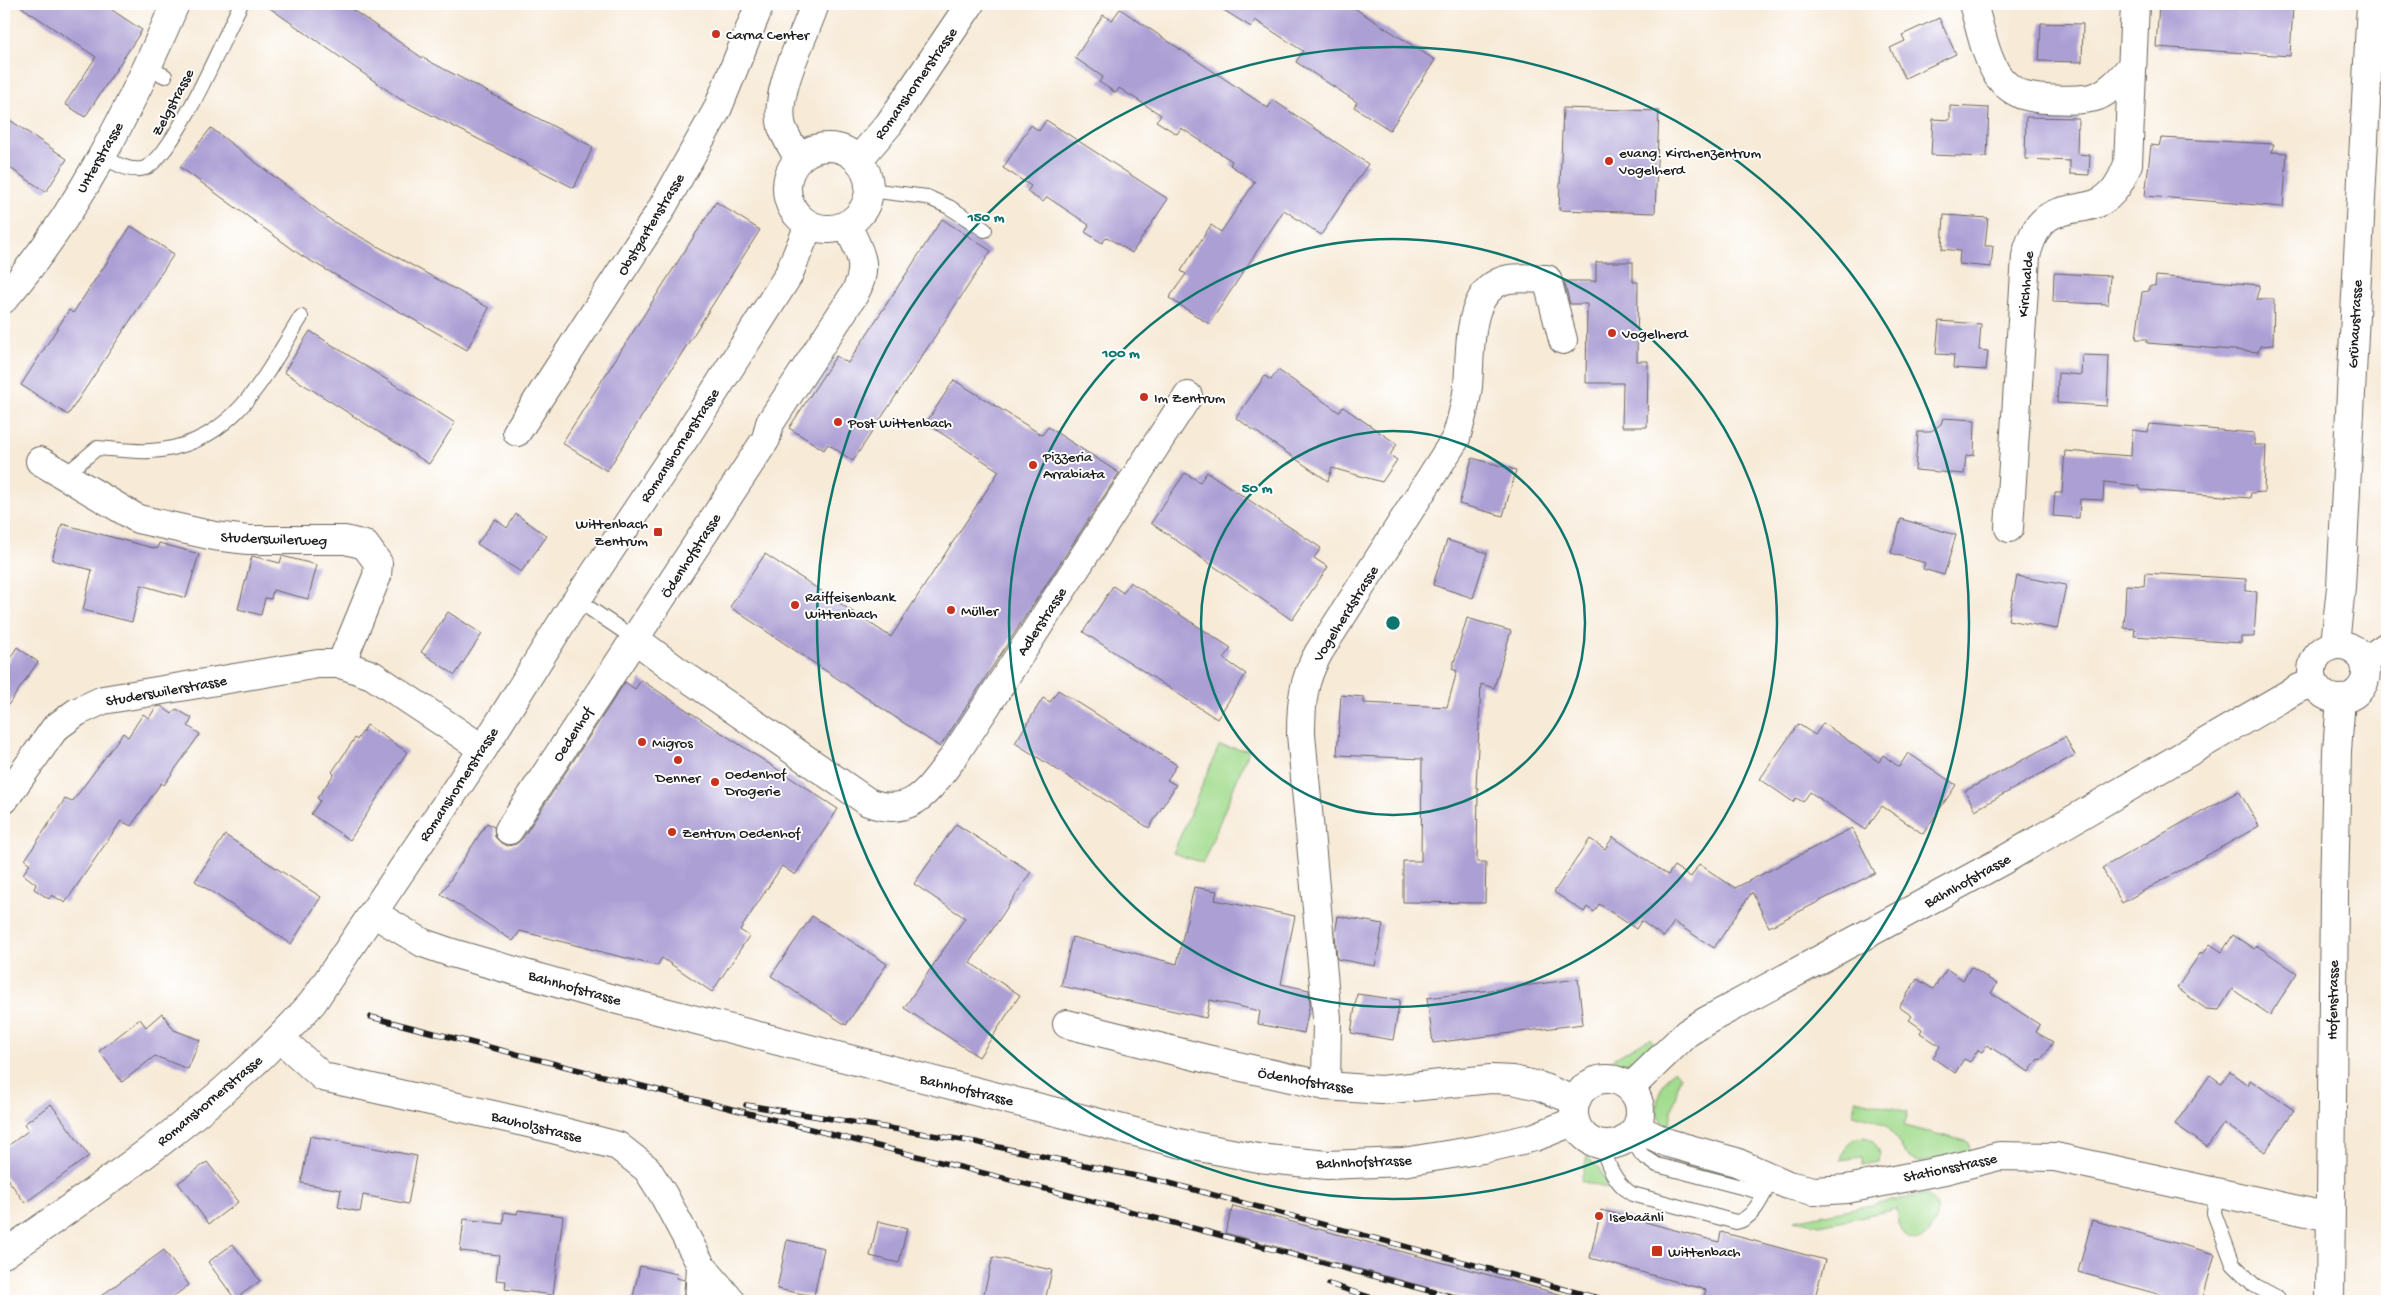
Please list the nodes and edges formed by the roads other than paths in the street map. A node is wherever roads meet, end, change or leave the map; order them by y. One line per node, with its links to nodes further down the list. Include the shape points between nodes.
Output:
1 (175, 4): 10 (street, Unterstrasse, via 156,72)
2 (241, 4): 10 (lane, Zelgstrasse, via 176,134 160,157 145,168 132,169)
3 (760, 4): 21 (street, Obstgartenstrasse, via 716,110 660,213)
4 (970, 4): 12 (street, Romanshornerstrasse, via 889,124)
5 (1973, 4): 9 (street, via 1992,64 2008,86 2022,95 2077,99 2097,96 2114,87)
6 (2135, 4): 9 (street, Kirchhalde)
7 (2371, 4): 27 (street, Grünaustrasse, via 2341,587)
8 (808, 6): 11 (street, via 782,106 782,126)
9 (2132, 66): 24 (street, Kirchhalde, via 2128,164 2120,183 2098,203 2058,212 2042,222 2031,237 2026,256)
10 (102, 156): 17 (street, Unterstrasse, via 30,268)
11 (799, 158): 12 (street, via 829,146 840,148); 14 (street, via 789,174 787,194 794,212)
12 (858, 160): 13 (street, via 865,169)
13 (869, 190): 15 (street, via 863,210); 16 (lane, via 926,197)
14 (809, 225): 15 (street, via 828,229); 25 (street, Romanshornerstrasse, via 788,276)
15 (846, 225): 26 (street, Ödenhofstrasse, via 862,257 861,282 770,423 766,438)
16 (985, 230)
17 (4, 299)
18 (301, 317): 23 (lane, via 254,393 234,416 209,435 177,448 149,452 97,448)
19 (1563, 340): 39 (street, Vogelherdstrasse, via 1547,280 1508,279 1494,286 1482,299 1474,316 1464,412 1456,438 1319,652 1306,679 1301,706 1301,734 1327,1018)
20 (1188, 396): 26 (street, Adlerstrasse, via 952,759 917,799 901,808 884,808 868,802)
21 (517, 432)
22 (40, 461): 23 (street, Studerswilerweg)
23 (64, 476): 30 (street, Studerswilerweg, via 138,519 231,538 344,540 366,545 378,563 377,576)
24 (2009, 528)
25 (577, 600): 26 (lane); 33 (street, Romanshornerstrasse)
26 (635, 638): 35 (street, Oedenhof)
27 (2335, 644): 29 (street, via 2353,647); 31 (street, via 2319,652 2315,658 2311,667)
28 (2387, 646): 29 (street)
29 (2365, 661): 32 (street, via 2366,678 2362,686 2349,697)
30 (341, 664): 33 (street, via 372,675); 34 (street, Studerswilerstrasse, via 318,664 103,700 77,712 55,728)
31 (2314, 683): 32 (street, via 2325,696); 40 (street, Bahnhofstrasse, via 2296,689 2002,861 1706,1021 1687,1034)
32 (2340, 699): 46 (street, Hofenstrasse)
33 (482, 749): 36 (street, Romanshornerstrasse)
34 (4, 800)
35 (509, 830)
36 (373, 913): 38 (street, Romanshornerstrasse, via 312,1002); 41 (street, Bahnhofstrasse, via 423,943 606,996 1178,1143 1258,1158 1327,1165 1403,1162 1535,1137)
37 (1067, 1024): 39 (street, Ödenhofstrasse)
38 (281, 1039): 47 (street, Romanshornerstrasse, via 234,1082 143,1155); 48 (street, Bauholzstrasse, via 323,1077 618,1146 647,1169)
39 (1326, 1086): 41 (street, Ödenhofstrasse, via 1381,1090 1491,1079 1513,1080 1539,1086)
40 (1630, 1088): 41 (street, via 1614,1079 1595,1081 1587,1086); 42 (street, via 1640,1107 1640,1118)
41 (1576, 1111): 43 (street, via 1585,1136)
42 (1633, 1132): 43 (street, via 1621,1142); 44 (street, Stationsstrasse, via 1736,1162)
43 (1601, 1145): 44 (lane, via 1612,1174 1623,1188 1643,1197 1736,1222 1752,1214)
44 (1768, 1186): 45 (street, Stationsstrasse, via 1831,1191 1999,1156 2084,1161)
45 (2216, 1193): 46 (street, Stationsstrasse); 49 (lane, via 2214,1213 2233,1264 2254,1285)
46 (2330, 1217): 52 (street, Hofenstrasse)
47 (4, 1254)
48 (701, 1265): 50 (street); 51 (street, Bauholzstrasse)
49 (2278, 1298)
50 (699, 1301)
51 (731, 1301)
52 (2330, 1301)

